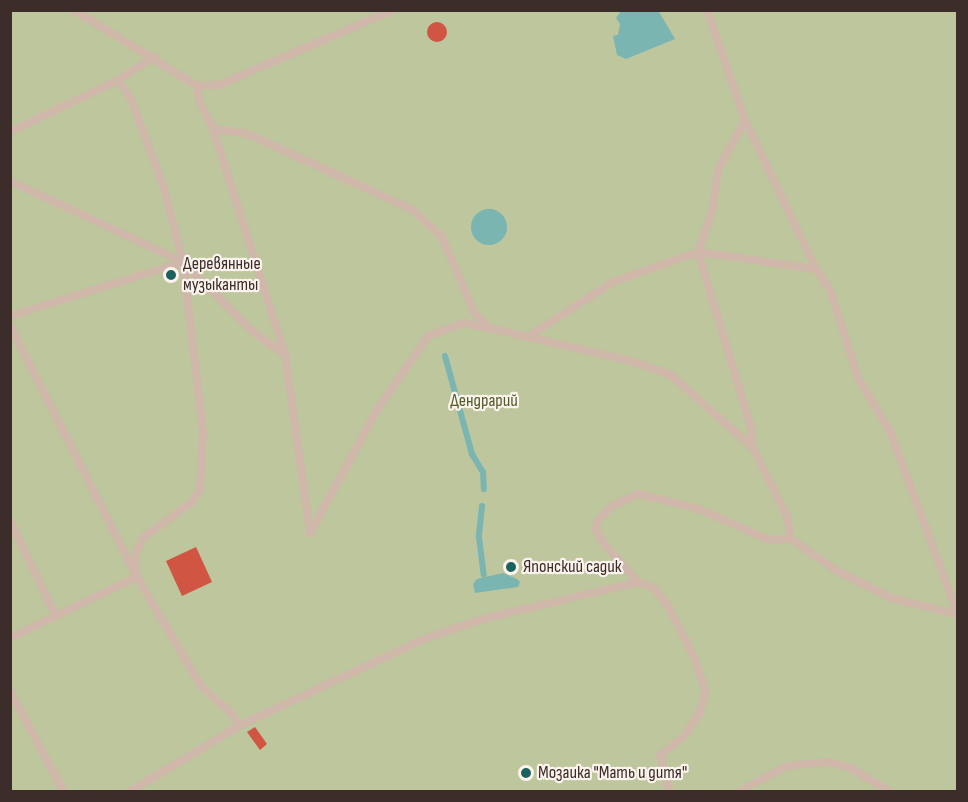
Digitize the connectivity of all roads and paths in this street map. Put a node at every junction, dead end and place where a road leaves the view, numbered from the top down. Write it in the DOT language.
graph roads {
  1 [pos="74,10"];
  2 [pos="393,10"];
  3 [pos="707,10"];
  4 [pos="154,57"];
  5 [pos="118,80"];
  6 [pos="197,86"];
  7 [pos="745,120"];
  8 [pos="213,129"];
  9 [pos="10,132"];
  10 [pos="10,181"];
  11 [pos="698,252"];
  12 [pos="183,262"];
  13 [pos="816,269"];
  14 [pos="10,316"];
  15 [pos="10,325"];
  16 [pos="489,328"];
  17 [pos="530,336"];
  18 [pos="285,354"];
  19 [pos="753,448"];
  20 [pos="10,521"];
  21 [pos="791,539"];
  22 [pos="137,577"];
  23 [pos="638,582"];
  24 [pos="956,615"];
  25 [pos="56,616"];
  26 [pos="10,638"];
  27 [pos="10,691"];
  28 [pos="239,726"];
  29 [pos="64,792"];
  30 [pos="129,792"];
  31 [pos="670,792"];
  32 [pos="738,792"];
  33 [pos="890,792"];
  1 -- 4 [label="lane"];
  2 -- 6 [label="lane"];
  3 -- 7 [label="lane"];
  4 -- 5 [label="lane"];
  4 -- 6 [label="lane"];
  5 -- 9 [label="lane"];
  5 -- 12 [label="lane"];
  6 -- 8 [label="lane"];
  7 -- 11 [label="lane"];
  7 -- 13 [label="lane"];
  8 -- 16 [label="lane"];
  8 -- 18 [label="lane"];
  10 -- 12 [label="lane"];
  11 -- 13 [label="lane"];
  11 -- 17 [label="lane"];
  11 -- 19 [label="lane"];
  12 -- 14 [label="lane"];
  12 -- 18 [label="lane"];
  12 -- 22 [label="lane"];
  13 -- 24 [label="lane"];
  15 -- 22 [label="lane"];
  16 -- 17 [label="lane"];
  16 -- 18 [label="lane"];
  17 -- 19 [label="lane"];
  19 -- 21 [label="lane"];
  20 -- 25 [label="lane"];
  21 -- 23 [label="lane"];
  21 -- 24 [label="lane"];
  22 -- 25 [label="lane"];
  22 -- 28 [label="lane"];
  23 -- 28 [label="lane"];
  23 -- 31 [label="lane"];
  25 -- 26 [label="lane"];
  27 -- 29 [label="lane"];
  28 -- 30 [label="lane"];
  32 -- 33 [label="lane"];
}
